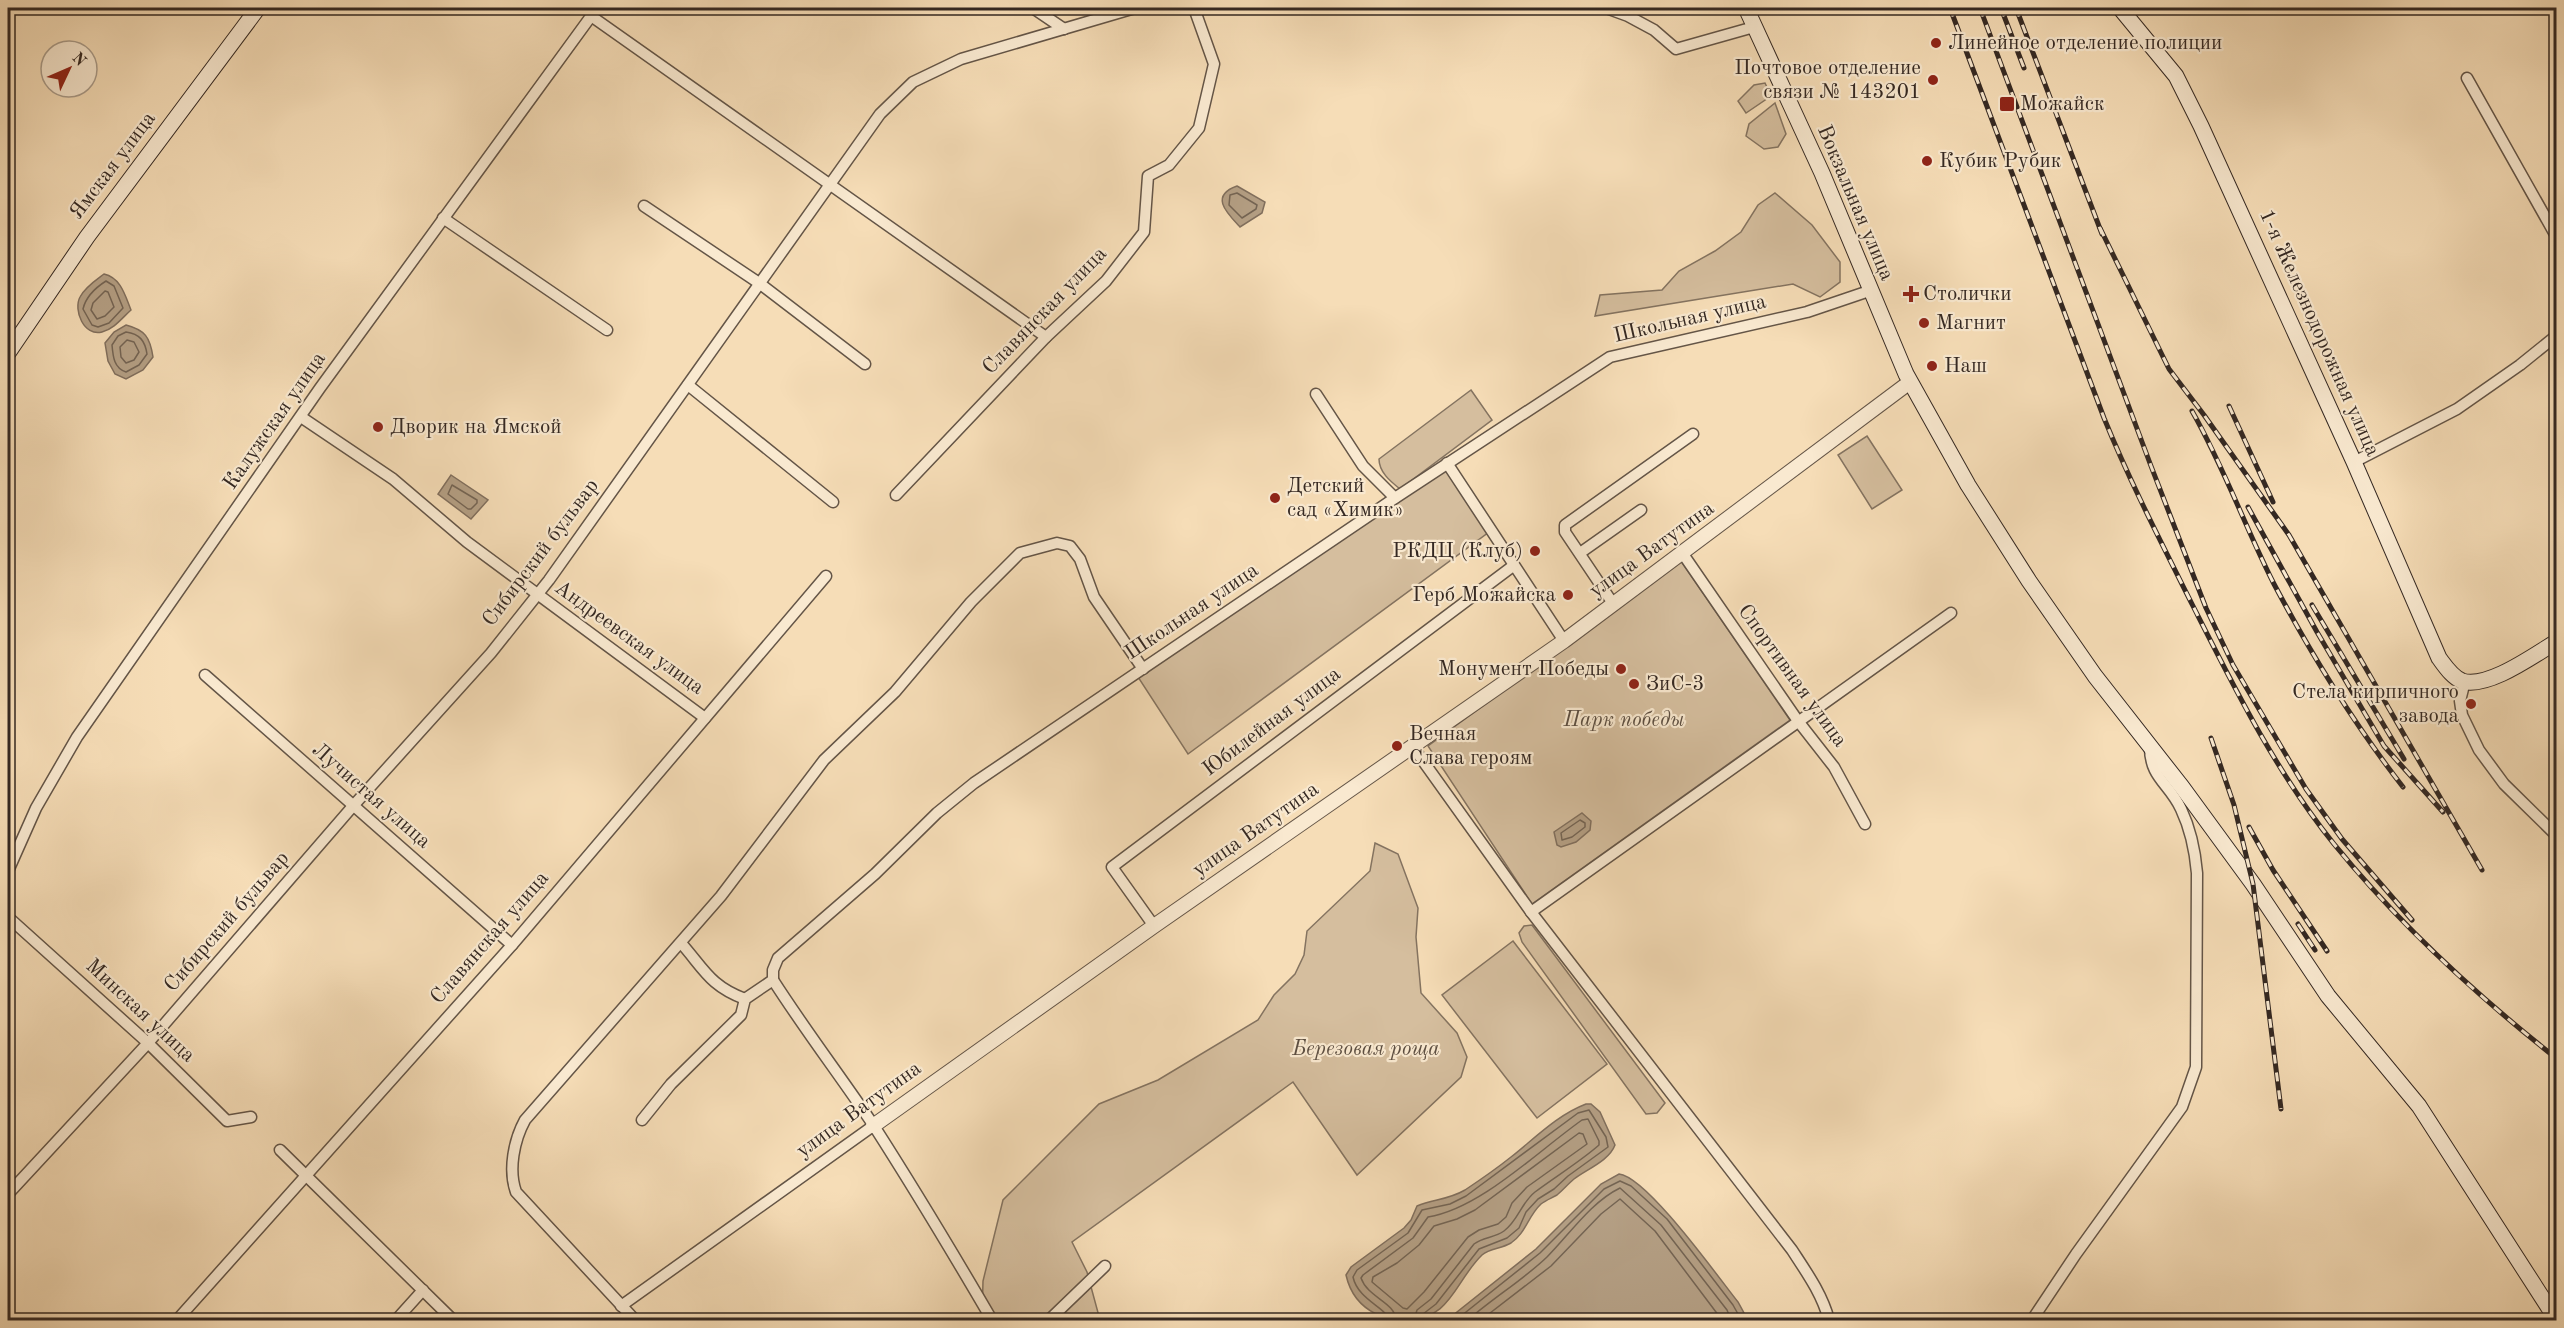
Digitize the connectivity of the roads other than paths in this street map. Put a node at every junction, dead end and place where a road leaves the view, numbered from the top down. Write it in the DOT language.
graph roads {
  1 [pos="258,8"];
  2 [pos="1033,8"];
  3 [pos="1135,8"];
  4 [pos="1194,8"];
  5 [pos="1606,8"];
  6 [pos="1746,8"];
  7 [pos="2120,8"];
  8 [pos="594,12"];
  9 [pos="1754,27"];
  10 [pos="1064,28"];
  11 [pos="2467,78"];
  12 [pos="829,186"];
  13 [pos="644,206"];
  14 [pos="443,218"];
  15 [pos="2556,236"];
  16 [pos="759,283"];
  17 [pos="1869,291"];
  18 [pos="607,330"];
  19 [pos="2556,336"];
  20 [pos="1046,337"];
  21 [pos="8,353"];
  22 [pos="865,364"];
  23 [pos="1910,382"];
  24 [pos="688,385"];
  25 [pos="1316,394"];
  26 [pos="301,417"];
  27 [pos="1693,434"];
  28 [pos="2354,462"];
  29 [pos="1447,463"];
  30 [pos="896,495"];
  31 [pos="1395,498"];
  32 [pos="832,502"];
  33 [pos="1641,510"];
  34 [pos="1580,553"];
  35 [pos="1683,554"];
  36 [pos="1513,566"];
  37 [pos="826,576"];
  38 [pos="537,594"];
  39 [pos="1614,605"];
  40 [pos="1950,613"];
  41 [pos="1564,641"];
  42 [pos="2556,642"];
  43 [pos="1143,669"];
  44 [pos="206,675"];
  45 [pos="2465,681"];
  46 [pos="705,718"];
  47 [pos="1798,722"];
  48 [pos="1413,747"];
  49 [pos="2150,747"];
  50 [pos="353,806"];
  51 [pos="1865,824"];
  52 [pos="2556,835"];
  53 [pos="8,871"];
  54 [pos="1531,912"];
  55 [pos="8,916"];
  56 [pos="1154,926"];
  57 [pos="681,943"];
  58 [pos="512,945"];
  59 [pos="773,980"];
  60 [pos="745,999"];
  61 [pos="148,1043"];
  62 [pos="251,1117"];
  63 [pos="642,1120"];
  64 [pos="873,1126"];
  65 [pos="280,1150"];
  66 [pos="306,1174"];
  67 [pos="8,1194"];
  68 [pos="1106,1266"];
  69 [pos="423,1290"];
  70 [pos="621,1306"];
  71 [pos="2556,1319"];
  72 [pos="177,1320"];
  73 [pos="396,1320"];
  74 [pos="453,1320"];
  75 [pos="635,1320"];
  76 [pos="992,1320"];
  77 [pos="1050,1320"];
  78 [pos="1829,1320"];
  79 [pos="2032,1320"];
  1 -- 21 [label="main road, Ямская улица"];
  2 -- 10 [label="street"];
  3 -- 10 [label="street, Сибирский бульвар"];
  4 -- 20 [label="street, Славянская улица"];
  5 -- 9 [label="street"];
  6 -- 9 [label="main road, Вокзальная улица"];
  7 -- 28 [label="main road, 1-я Железнодорожная улица"];
  8 -- 12 [label="street"];
  8 -- 14 [label="street, Калужская улица"];
  9 -- 17 [label="main road, Вокзальная улица"];
  10 -- 12 [label="street, Сибирский бульвар"];
  11 -- 15 [label="street"];
  12 -- 16 [label="street, Сибирский бульвар"];
  12 -- 20 [label="street"];
  13 -- 16 [label="street"];
  14 -- 18 [label="street"];
  14 -- 26 [label="street, Калужская улица"];
  16 -- 22 [label="street"];
  16 -- 24 [label="street, Сибирский бульвар"];
  17 -- 23 [label="main road, Вокзальная улица"];
  17 -- 29 [label="street, Школьная улица"];
  19 -- 28 [label="street"];
  20 -- 30 [label="street, Славянская улица"];
  23 -- 35 [label="street, улица Ватутина"];
  23 -- 49 [label="main road, Вокзальная улица"];
  24 -- 32 [label="street"];
  24 -- 38 [label="street, Сибирский бульвар"];
  25 -- 31 [label="street"];
  26 -- 38 [label="street, Андреевская улица"];
  26 -- 53 [label="street, Калужская улица"];
  27 -- 34 [label="street"];
  28 -- 45 [label="main road, 1-я Железнодорожная улица"];
  29 -- 31 [label="street, Школьная улица"];
  29 -- 36 [label="street"];
  31 -- 43 [label="street, Школьная улица"];
  33 -- 34 [label="street"];
  34 -- 39 [label="street"];
  35 -- 39 [label="street, улица Ватутина"];
  35 -- 47 [label="street, Спортивная улица"];
  36 -- 41 [label="street"];
  36 -- 56 [label="street, Юбилейная улица"];
  37 -- 46 [label="street, Славянская улица"];
  38 -- 46 [label="street, Андреевская улица"];
  38 -- 50 [label="street, Сибирский бульвар"];
  39 -- 41 [label="street, улица Ватутина"];
  40 -- 47 [label="street"];
  41 -- 48 [label="street, улица Ватутина"];
  42 -- 45 [label="main road"];
  43 -- 57 [label="street"];
  43 -- 59 [label="street, Школьная улица"];
  44 -- 50 [label="street, Лучистая улица"];
  45 -- 52 [label="street"];
  46 -- 58 [label="street, Славянская улица"];
  47 -- 51 [label="street, Спортивная улица"];
  47 -- 54 [label="street"];
  48 -- 54 [label="street"];
  48 -- 56 [label="street, улица Ватутина"];
  49 -- 71 [label="main road, Вокзальная улица"];
  49 -- 79 [label="street"];
  50 -- 58 [label="street, Лучистая улица"];
  50 -- 61 [label="street, Сибирский бульвар"];
  54 -- 78 [label="street"];
  55 -- 61 [label="street, Минская улица"];
  56 -- 64 [label="street, улица Ватутина"];
  57 -- 60 [label="street"];
  57 -- 70 [label="street"];
  58 -- 66 [label="street, Славянская улица"];
  59 -- 60 [label="street"];
  59 -- 64 [label="street"];
  60 -- 63 [label="street"];
  61 -- 62 [label="street, Минская улица"];
  61 -- 67 [label="street, Сибирский бульвар"];
  64 -- 70 [label="street, улица Ватутина"];
  64 -- 76 [label="street"];
  65 -- 66 [label="street"];
  66 -- 69 [label="street"];
  66 -- 72 [label="street, Славянская улица"];
  68 -- 77 [label="street"];
  69 -- 73 [label="street"];
  69 -- 74 [label="street"];
  70 -- 75 [label="street"];
}
